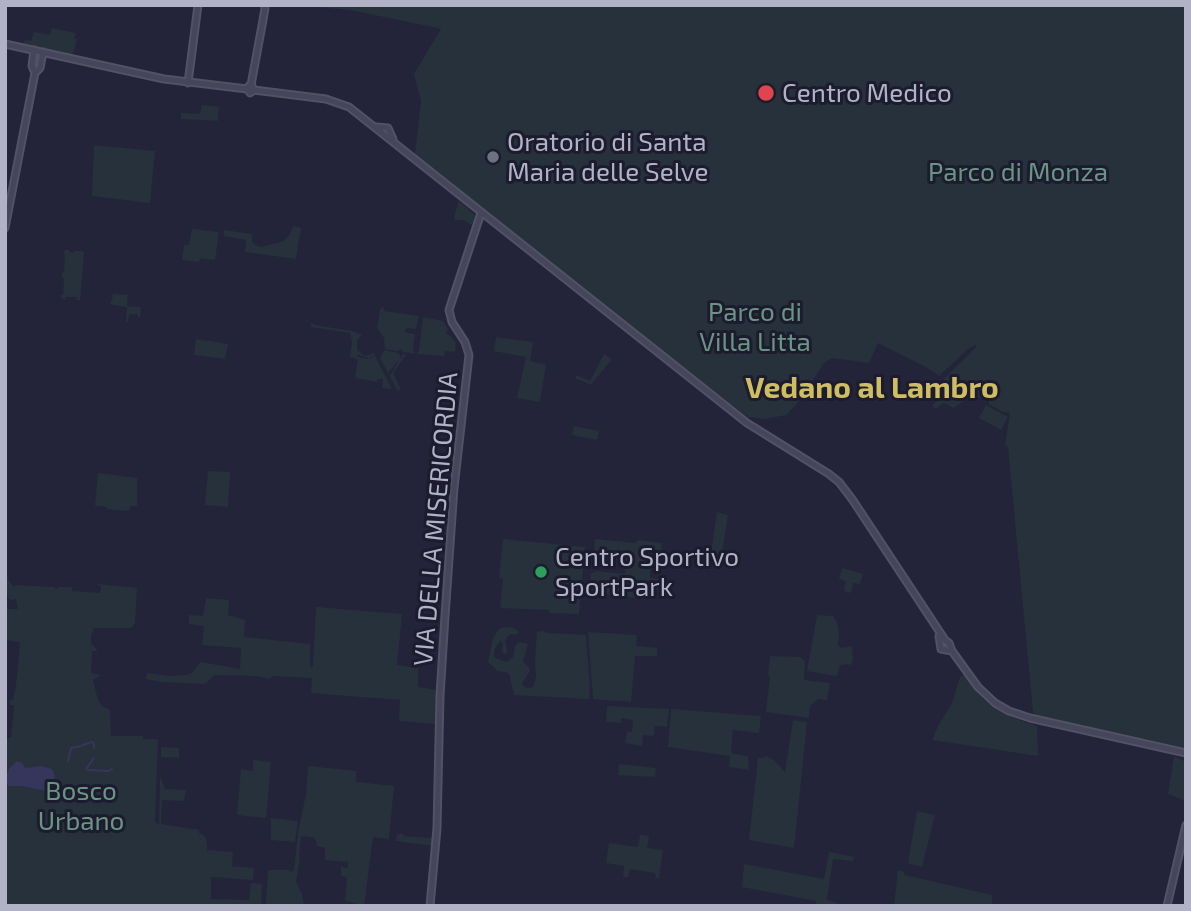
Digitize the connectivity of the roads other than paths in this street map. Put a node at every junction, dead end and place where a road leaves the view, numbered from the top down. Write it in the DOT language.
graph roads {
  1 [pos="198,5"];
  2 [pos="264,5"];
  3 [pos="5,44"];
  4 [pos="34,50"];
  5 [pos="43,52"];
  6 [pos="35,73"];
  7 [pos="188,83"];
  8 [pos="251,88"];
  9 [pos="483,215"];
  10 [pos="491,222"];
  11 [pos="478,226"];
  12 [pos="5,228"];
  13 [pos="1186,755"];
  14 [pos="1186,825"];
  15 [pos="1186,841"];
  16 [pos="430,906"];
  17 [pos="1169,906"];
  1 -- 7 [label="main road"];
  2 -- 8 [label="main road"];
  3 -- 4 [label="main road"];
  4 -- 5 [label="main road"];
  4 -- 6 [label="main road"];
  5 -- 6 [label="main road"];
  5 -- 7 [label="main road"];
  6 -- 12 [label="main road"];
  7 -- 8 [label="main road"];
  8 -- 9 [label="main road"];
  9 -- 10 [label="main road"];
  9 -- 11 [label="main road, VIA DELLA MISERICORDIA"];
  10 -- 11 [label="main road"];
  10 -- 13 [label="main road"];
  11 -- 16 [label="main road, VIA DELLA MISERICORDIA"];
  14 -- 17 [label="main road"];
  15 -- 17 [label="main road"];
}
